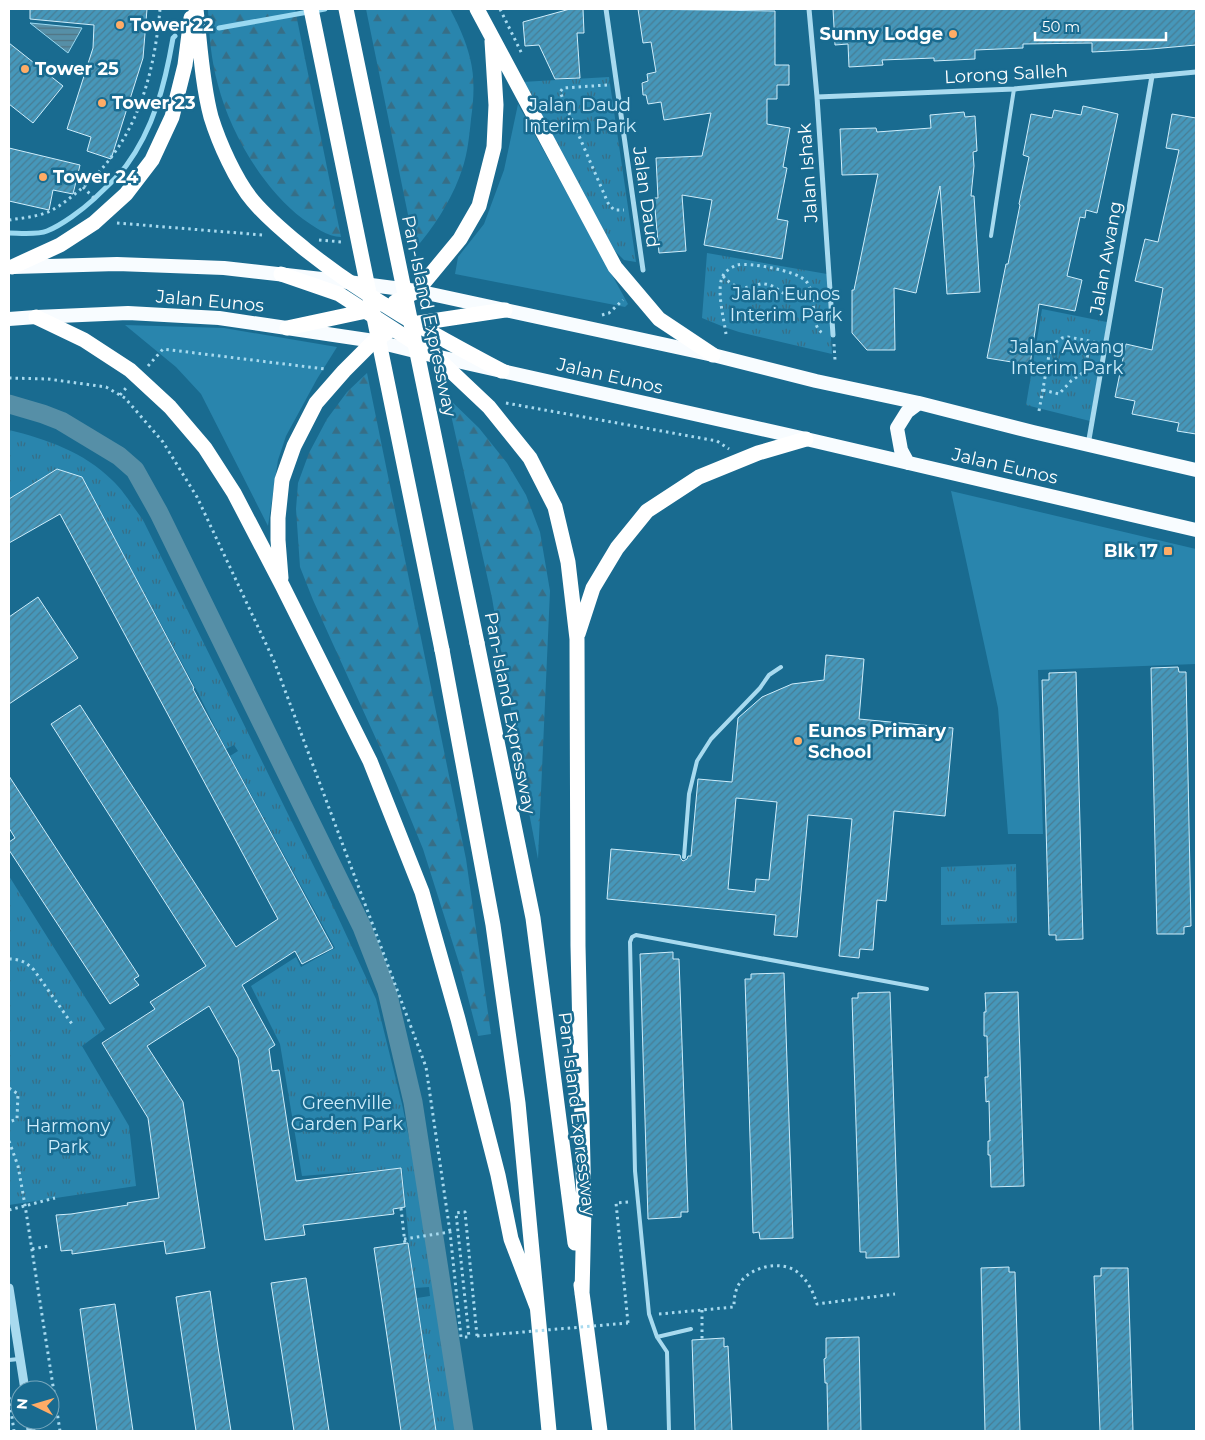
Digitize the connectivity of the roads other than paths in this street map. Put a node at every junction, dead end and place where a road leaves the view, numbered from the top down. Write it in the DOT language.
graph roads {
  1 [pos="192,9"];
  2 [pos="196,9"];
  3 [pos="311,9"];
  4 [pos="346,9"];
  5 [pos="477,9"];
  6 [pos="606,9"];
  7 [pos="809,9"];
  8 [pos="491,35"];
  9 [pos="1196,72"];
  10 [pos="1152,76"];
  11 [pos="1014,89"];
  12 [pos="816,97"];
  13 [pos="991,236"];
  14 [pos="10,267"];
  15 [pos="643,270"];
  16 [pos="281,274"];
  17 [pos="348,282"];
  18 [pos="417,292"];
  19 [pos="387,305"];
  20 [pos="505,310"];
  21 [pos="366,311"];
  22 [pos="36,317"];
  23 [pos="9,320"];
  24 [pos="416,323"];
  25 [pos="287,328"];
  26 [pos="393,329"];
  27 [pos="833,335"];
  28 [pos="374,341"];
  29 [pos="713,355"];
  30 [pos="435,356"];
  31 [pos="502,371"];
  32 [pos="919,404"];
  33 [pos="806,439"];
  34 [pos="1088,445"];
  35 [pos="908,463"];
  36 [pos="1196,470"];
  37 [pos="1196,530"];
  38 [pos="282,585"];
  39 [pos="577,639"];
  40 [pos="781,666"];
  41 [pos="684,857"];
  42 [pos="927,988"];
  43 [pos="9,1288"];
  44 [pos="582,1294"];
  45 [pos="537,1307"];
  46 [pos="691,1329"];
  47 [pos="657,1338"];
  48 [pos="20,1359"];
  49 [pos="9,1360"];
  50 [pos="23,1380"];
  51 [pos="549,1431"];
  52 [pos="600,1431"];
  53 [pos="669,1431"];
  1 -- 14 [label="highway"];
  2 -- 17 [label="highway"];
  3 -- 45 [label="highway, bridge"];
  4 -- 44 [label="highway, Pan-Island Expressway, bridge"];
  5 -- 8 [label="highway"];
  6 -- 15 [label="street, Jalan Daud"];
  7 -- 12 [label="street, Jalan Ishak"];
  8 -- 18 [label="highway"];
  8 -- 29 [label="highway"];
  9 -- 10 [label="street, Lorong Salleh"];
  10 -- 11 [label="street, Lorong Salleh"];
  10 -- 34 [label="street, Jalan Awang"];
  11 -- 12 [label="street, Lorong Salleh"];
  11 -- 13 [label="lane"];
  12 -- 27 [label="street, Jalan Ishak"];
  14 -- 16 [label="highway, Jalan Eunos"];
  16 -- 17 [label="highway, Jalan Eunos"];
  16 -- 21 [label="highway"];
  17 -- 18 [label="highway, Jalan Eunos"];
  17 -- 19 [label="highway"];
  18 -- 19 [label="highway"];
  18 -- 20 [label="highway, Jalan Eunos"];
  19 -- 21 [label="highway"];
  19 -- 24 [label="highway"];
  20 -- 24 [label="highway"];
  20 -- 29 [label="highway, Jalan Eunos"];
  21 -- 25 [label="highway"];
  21 -- 26 [label="highway"];
  22 -- 23 [label="highway, Jalan Eunos"];
  22 -- 25 [label="highway, Jalan Eunos"];
  22 -- 38 [label="highway"];
  24 -- 26 [label="highway"];
  24 -- 31 [label="highway"];
  25 -- 28 [label="highway, Jalan Eunos"];
  26 -- 28 [label="highway"];
  26 -- 30 [label="highway"];
  28 -- 30 [label="highway, Jalan Eunos"];
  28 -- 38 [label="highway"];
  29 -- 32 [label="highway, Jalan Eunos"];
  30 -- 31 [label="highway, Jalan Eunos"];
  30 -- 39 [label="highway"];
  31 -- 33 [label="highway, Jalan Eunos"];
  32 -- 34 [label="highway, Jalan Eunos"];
  32 -- 35 [label="highway"];
  33 -- 35 [label="highway, Jalan Eunos"];
  33 -- 39 [label="highway"];
  34 -- 36 [label="highway, Jalan Eunos"];
  35 -- 37 [label="highway, Jalan Eunos"];
  38 -- 45 [label="highway"];
  39 -- 44 [label="highway"];
  40 -- 41 [label="lane"];
  42 -- 47 [label="lane"];
  43 -- 48 [label="street"];
  44 -- 52 [label="highway, Pan-Island Expressway"];
  45 -- 51 [label="highway"];
  46 -- 47 [label="lane"];
  47 -- 53 [label="lane"];
  48 -- 49 [label="lane"];
  48 -- 50 [label="street"];
}
